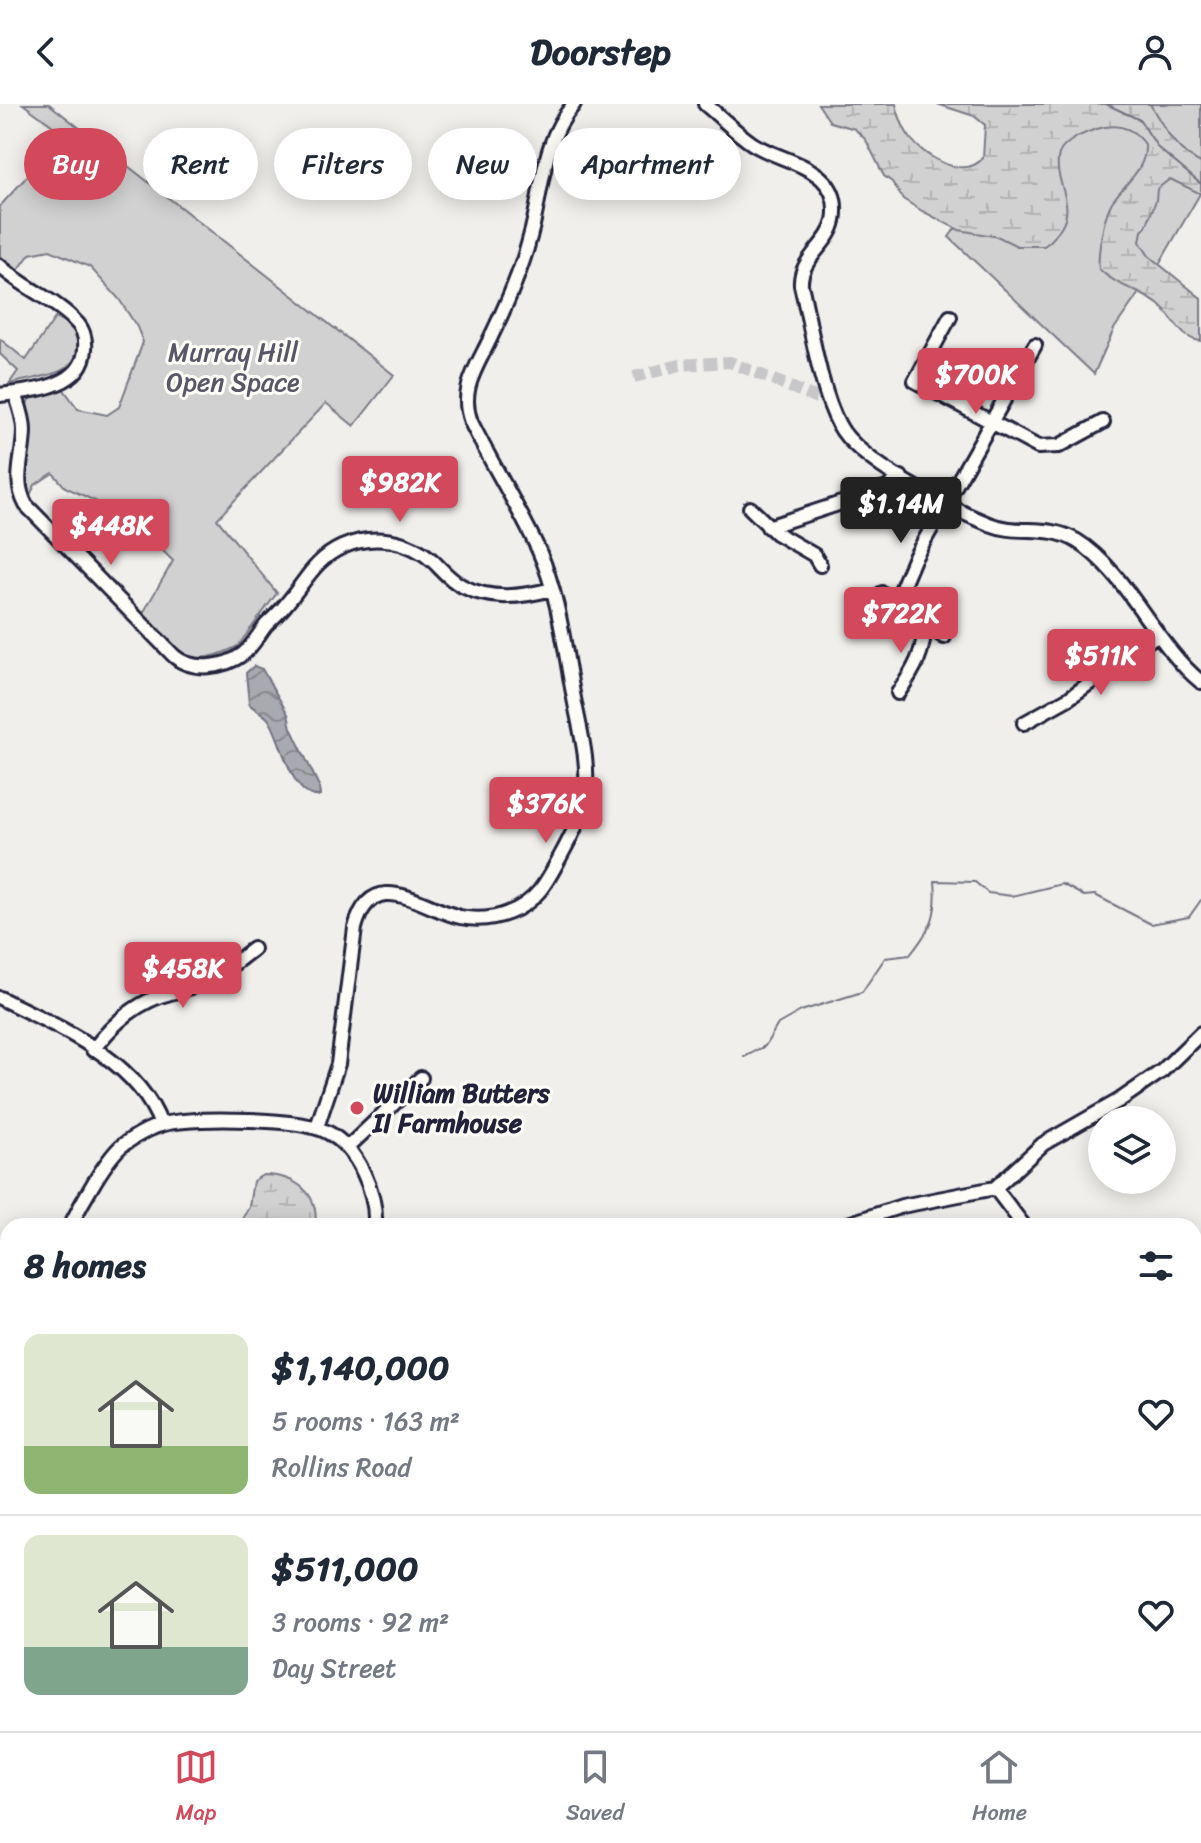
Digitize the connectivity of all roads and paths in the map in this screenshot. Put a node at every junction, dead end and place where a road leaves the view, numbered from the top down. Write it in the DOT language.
graph roads {
  1 [pos="574,104"];
  2 [pos="705,104"];
  3 [pos="0,266"];
  4 [pos="950,317"];
  5 [pos="1035,345"];
  6 [pos="15,393"];
  7 [pos="0,395"];
  8 [pos="1103,422"];
  9 [pos="992,424"];
  10 [pos="901,477"];
  11 [pos="947,503"];
  12 [pos="750,508"];
  13 [pos="768,527"];
  14 [pos="820,565"];
  15 [pos="552,589"];
  16 [pos="882,593"];
  17 [pos="896,602"];
  18 [pos="924,621"];
  19 [pos="1158,634"];
  20 [pos="944,637"];
  21 [pos="1201,682"];
  22 [pos="898,693"];
  23 [pos="1024,723"];
  24 [pos="253,949"];
  25 [pos="0,998"];
  26 [pos="1201,1033"];
  27 [pos="93,1050"];
  28 [pos="421,1078"];
  29 [pos="161,1125"];
  30 [pos="317,1127"];
  31 [pos="347,1148"];
  32 [pos="995,1188"];
  33 [pos="75,1218"];
  34 [pos="374,1218"];
  35 [pos="866,1218"];
  36 [pos="1018,1218"];
  1 -- 15 [label="street"];
  2 -- 10 [label="street"];
  3 -- 6 [label="street"];
  4 -- 9 [label="street"];
  5 -- 9 [label="street"];
  6 -- 7 [label="street"];
  6 -- 15 [label="street"];
  8 -- 9 [label="street"];
  9 -- 11 [label="street"];
  10 -- 11 [label="street"];
  10 -- 13 [label="street"];
  11 -- 17 [label="street"];
  11 -- 19 [label="street"];
  12 -- 13 [label="street"];
  13 -- 14 [label="street"];
  15 -- 30 [label="street"];
  16 -- 17 [label="street"];
  17 -- 18 [label="street"];
  18 -- 20 [label="street"];
  18 -- 22 [label="street"];
  19 -- 21 [label="street"];
  19 -- 23 [label="street"];
  24 -- 27 [label="street"];
  25 -- 27 [label="street"];
  26 -- 32 [label="street"];
  27 -- 29 [label="street"];
  28 -- 31 [label="street"];
  29 -- 30 [label="street"];
  29 -- 33 [label="street"];
  30 -- 31 [label="street"];
  31 -- 34 [label="street"];
  32 -- 35 [label="street"];
  32 -- 36 [label="street"];
}
